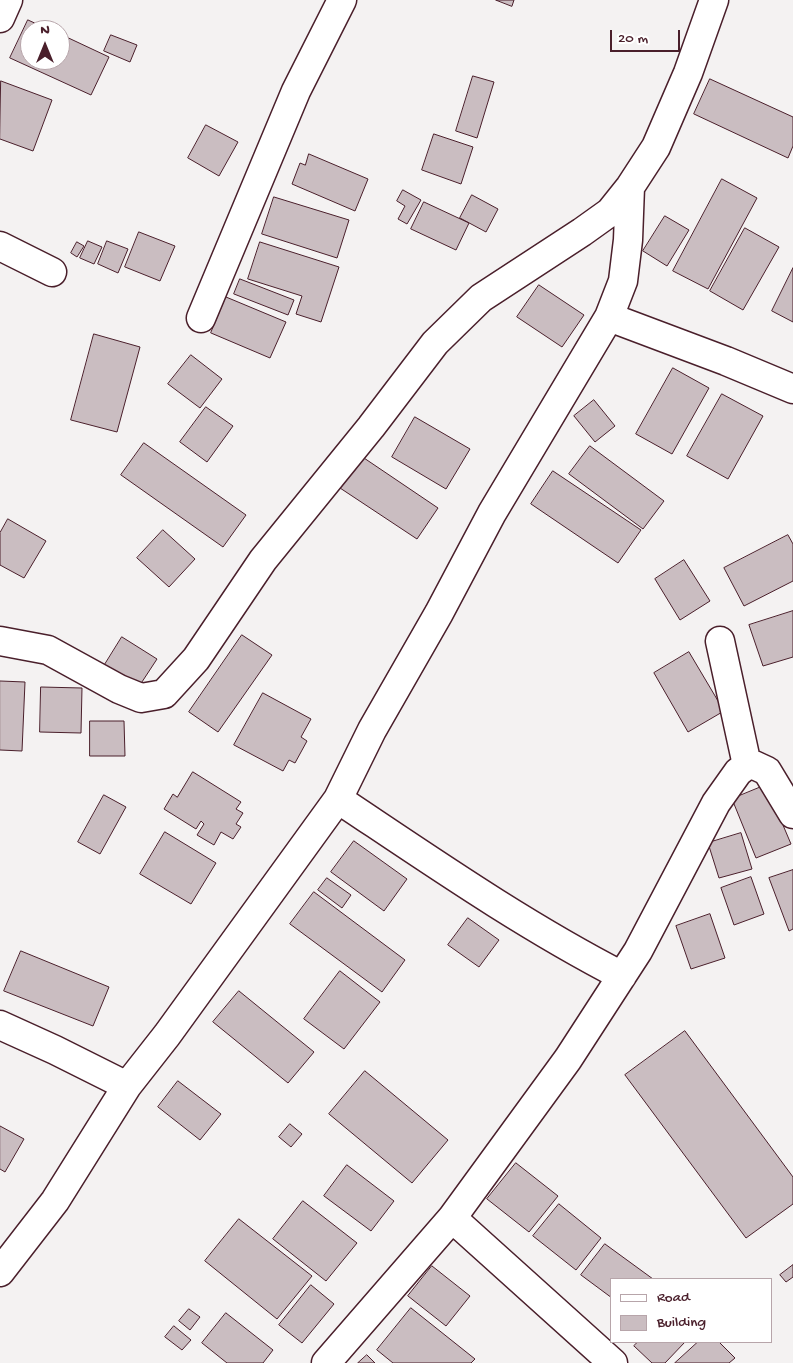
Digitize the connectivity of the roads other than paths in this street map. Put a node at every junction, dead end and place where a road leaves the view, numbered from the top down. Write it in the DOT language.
graph roads {
  1 [pos="8,0"];
  2 [pos="342,0"];
  3 [pos="714,0"];
  4 [pos="0,18"];
  5 [pos="630,187"];
  6 [pos="0,246"];
  7 [pos="52,272"];
  8 [pos="609,317"];
  9 [pos="201,318"];
  10 [pos="793,389"];
  11 [pos="0,641"];
  12 [pos="720,642"];
  13 [pos="747,764"];
  14 [pos="338,799"];
  15 [pos="793,814"];
  16 [pos="622,976"];
  17 [pos="0,1025"];
  18 [pos="127,1086"];
  19 [pos="452,1218"];
  20 [pos="0,1272"];
  21 [pos="326,1363"];
  22 [pos="613,1363"];
  1 -- 4 [label="street"];
  2 -- 9 [label="street"];
  3 -- 5 [label="street"];
  5 -- 8 [label="street"];
  5 -- 11 [label="street"];
  6 -- 7 [label="street"];
  8 -- 10 [label="street"];
  8 -- 14 [label="street"];
  12 -- 13 [label="street"];
  13 -- 15 [label="street"];
  13 -- 16 [label="street"];
  14 -- 16 [label="street"];
  14 -- 18 [label="street"];
  16 -- 19 [label="street"];
  17 -- 18 [label="street"];
  18 -- 20 [label="street"];
  19 -- 21 [label="street"];
  19 -- 22 [label="street"];
}
